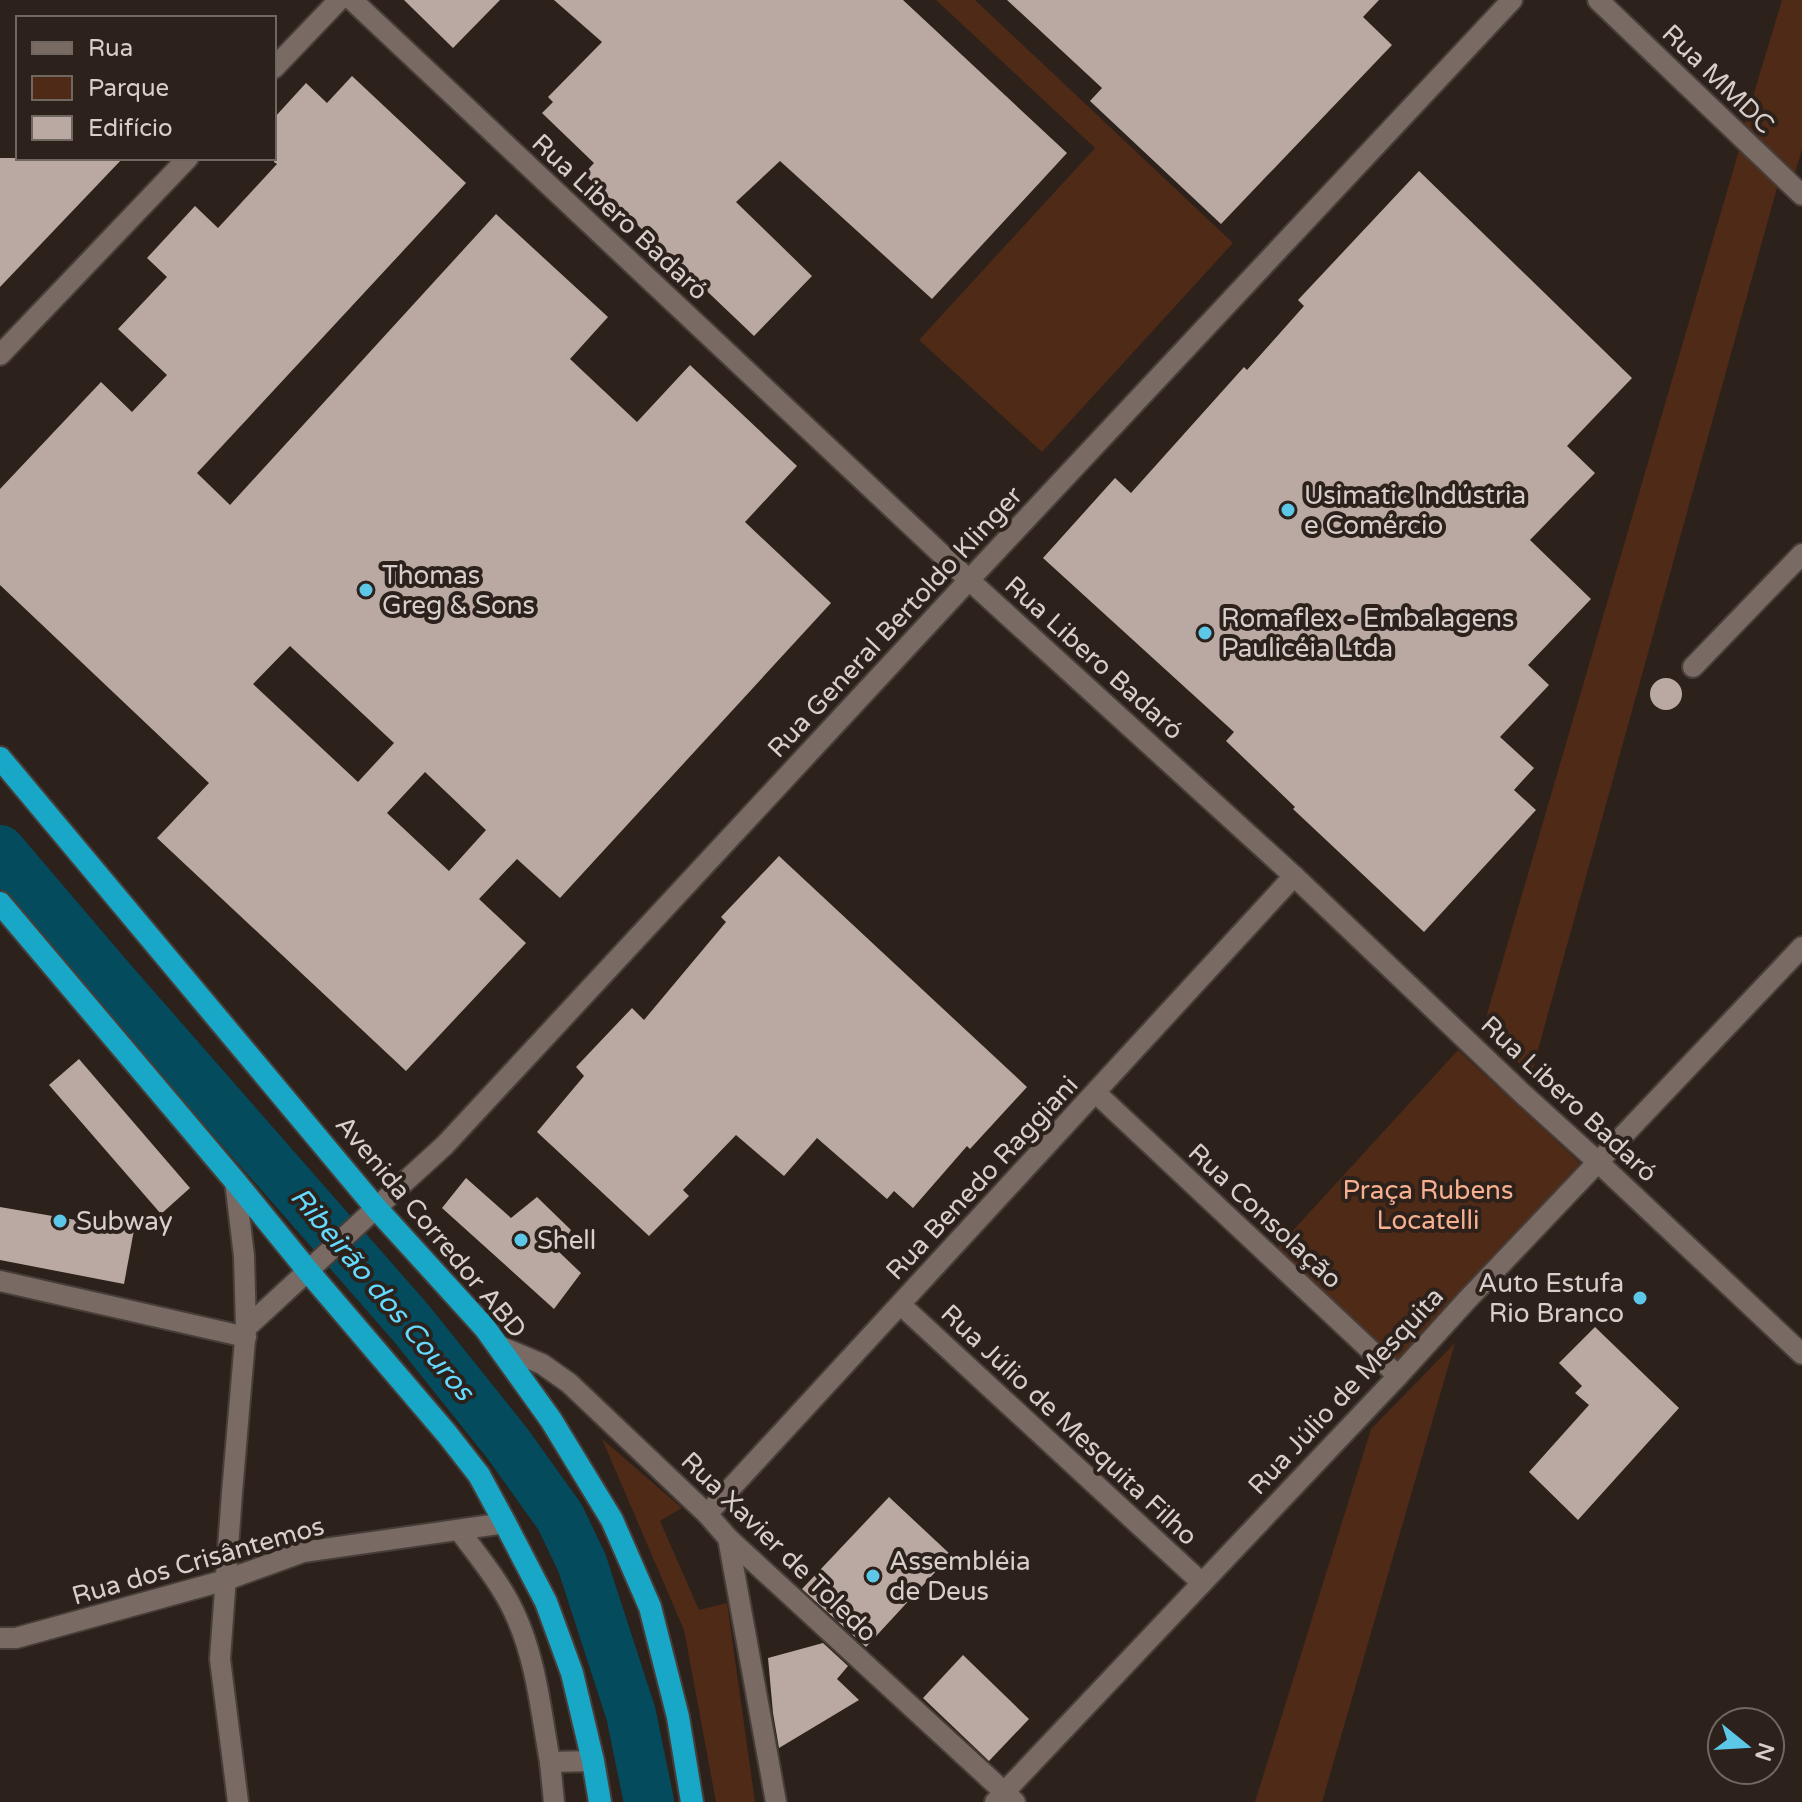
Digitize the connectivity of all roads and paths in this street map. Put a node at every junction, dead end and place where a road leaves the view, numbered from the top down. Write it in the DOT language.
graph roads {
  1 [pos="339,0"];
  2 [pos="352,0"];
  3 [pos="1512,0"];
  4 [pos="1598,0"];
  5 [pos="276,66"];
  6 [pos="186,160"];
  7 [pos="1802,195"];
  8 [pos="0,355"];
  9 [pos="1802,554"];
  10 [pos="969,580"];
  11 [pos="1693,667"];
  12 [pos="0,758"];
  13 [pos="1294,876"];
  14 [pos="0,903"];
  15 [pos="1799,957"];
  16 [pos="1096,1093"];
  17 [pos="1599,1163"];
  18 [pos="235,1181"];
  19 [pos="370,1214"];
  20 [pos="316,1264"];
  21 [pos="0,1281"];
  22 [pos="901,1305"];
  23 [pos="246,1332"];
  24 [pos="497,1345"];
  25 [pos="1802,1354"];
  26 [pos="1398,1376"];
  27 [pos="707,1514"];
  28 [pos="505,1523"];
  29 [pos="459,1530"];
  30 [pos="728,1538"];
  31 [pos="226,1580"];
  32 [pos="1202,1583"];
  33 [pos="0,1638"];
  34 [pos="593,1761"];
  35 [pos="550,1762"];
  36 [pos="1005,1799"];
  37 [pos="238,1802"];
  38 [pos="554,1802"];
  39 [pos="600,1802"];
  40 [pos="692,1802"];
  41 [pos="776,1802"];
  1 -- 5 [label="street"];
  2 -- 10 [label="street, Rua Libero Badaró"];
  3 -- 10 [label="street, Rua General Bertoldo Klinger"];
  4 -- 7 [label="street, Rua MMDC"];
  6 -- 8 [label="street"];
  9 -- 11 [label="street"];
  10 -- 13 [label="street, Rua Libero Badaró"];
  10 -- 19 [label="street, Rua General Bertoldo Klinger"];
  12 -- 19 [label="highway, Avenida Corredor ABD"];
  13 -- 16 [label="street, Rua Benedo Raggiani"];
  13 -- 17 [label="street, Rua Libero Badaró"];
  14 -- 18 [label="highway"];
  15 -- 17 [label="street, Rua Júlio de Mesquita"];
  16 -- 22 [label="street, Rua Benedo Raggiani"];
  16 -- 26 [label="street, Rua Consolação"];
  17 -- 25 [label="street, Rua Libero Badaró"];
  17 -- 26 [label="street, Rua Júlio de Mesquita"];
  18 -- 20 [label="highway"];
  18 -- 23 [label="street"];
  19 -- 20 [label="street, Rua General Bertoldo Klinger"];
  19 -- 24 [label="highway, Avenida Corredor ABD"];
  20 -- 23 [label="street, Rua General Bertoldo Klinger"];
  20 -- 28 [label="highway"];
  21 -- 23 [label="street"];
  22 -- 27 [label="street, Rua Benedo Raggiani"];
  22 -- 32 [label="street, Rua Júlio de Mesquita Filho"];
  23 -- 31 [label="street"];
  24 -- 27 [label="street, Rua Xavier de Toledo"];
  24 -- 40 [label="highway, Avenida Corredor ABD"];
  26 -- 32 [label="street, Rua Júlio de Mesquita"];
  27 -- 30 [label="street, Rua Xavier de Toledo"];
  28 -- 29 [label="street, Rua dos Crisântemos"];
  28 -- 34 [label="highway"];
  29 -- 31 [label="street, Rua dos Crisântemos"];
  29 -- 35 [label="street"];
  30 -- 36 [label="street, Rua Xavier de Toledo"];
  30 -- 41 [label="street"];
  31 -- 33 [label="street, Rua dos Crisântemos"];
  31 -- 37 [label="street"];
  32 -- 36 [label="street, Rua Júlio de Mesquita"];
  34 -- 35 [label="street"];
  34 -- 39 [label="highway"];
  35 -- 38 [label="street"];
}
